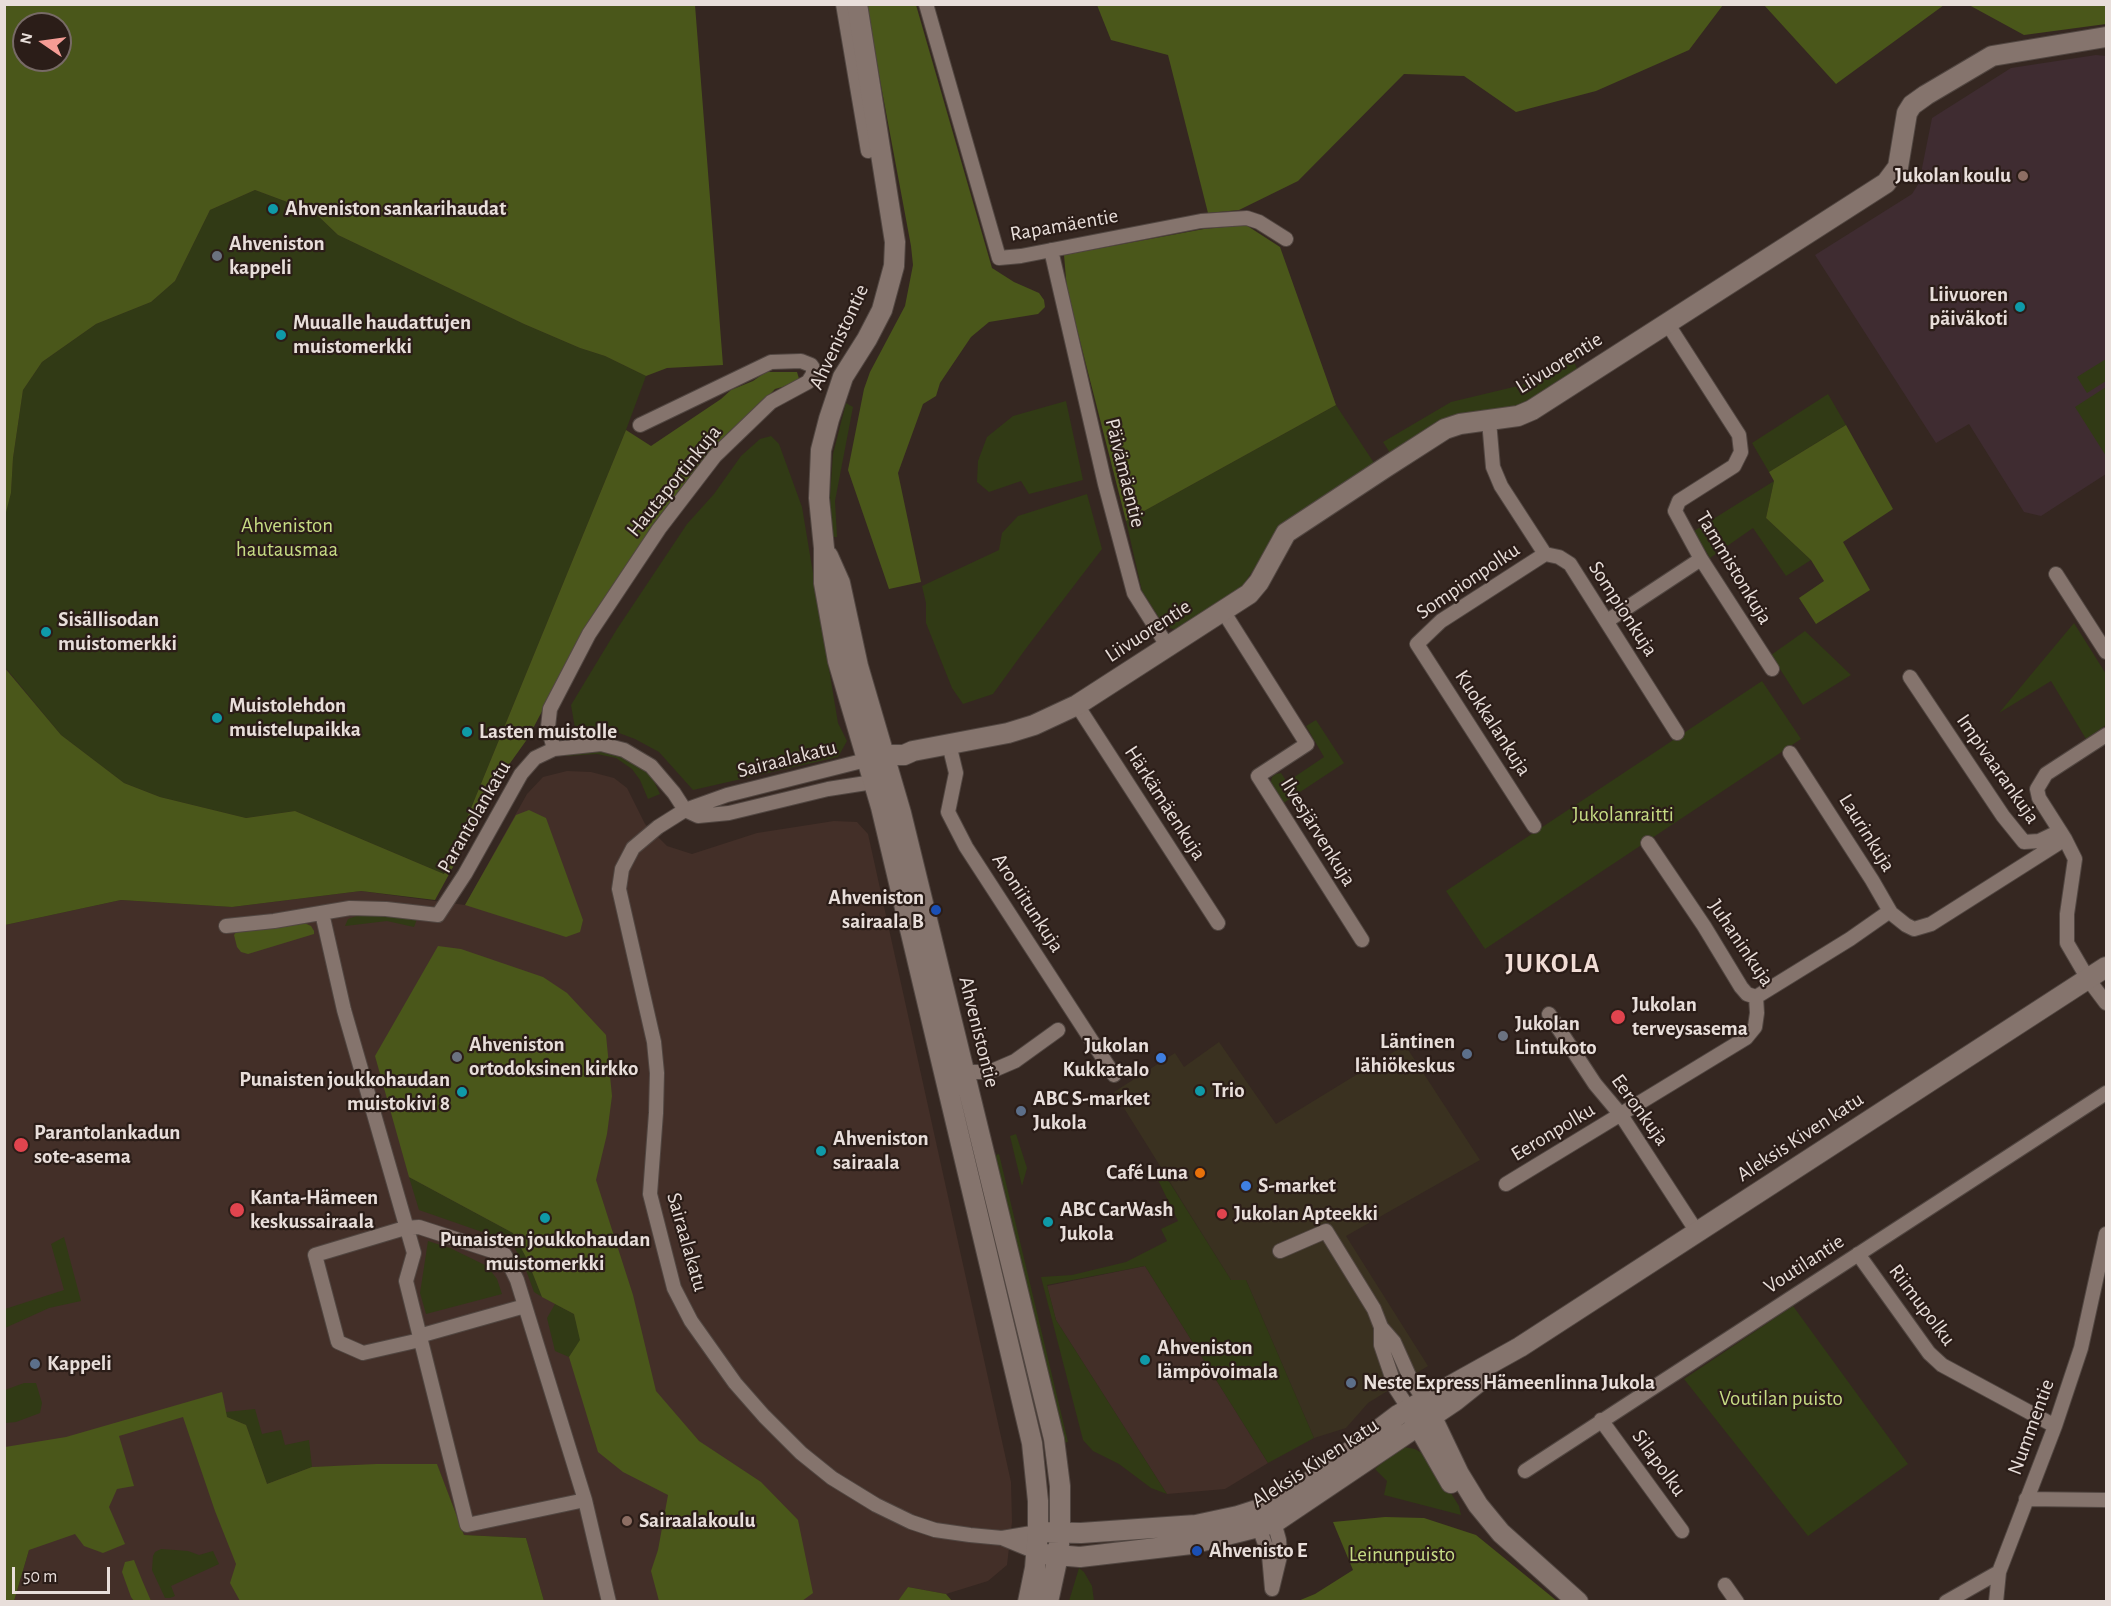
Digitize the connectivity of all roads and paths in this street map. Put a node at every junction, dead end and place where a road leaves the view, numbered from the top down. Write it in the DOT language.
graph roads {
  1 [pos="843,4"];
  2 [pos="857,4"];
  3 [pos="926,4"];
  4 [pos="2106,37"];
  5 [pos="868,151"];
  6 [pos="1286,239"];
  7 [pos="1051,250"];
  8 [pos="1667,323"];
  9 [pos="1489,421"];
  10 [pos="640,425"];
  11 [pos="1545,554"];
  12 [pos="1701,559"];
  13 [pos="2056,574"];
  14 [pos="1223,611"];
  15 [pos="1607,621"];
  16 [pos="1416,644"];
  17 [pos="1168,647"];
  18 [pos="2106,652"];
  19 [pos="1772,669"];
  20 [pos="1910,676"];
  21 [pos="1077,705"];
  22 [pos="1677,733"];
  23 [pos="2106,735"];
  24 [pos="949,744"];
  25 [pos="554,749"];
  26 [pos="1790,753"];
  27 [pos="904,755"];
  28 [pos="875,758"];
  29 [pos="881,779"];
  30 [pos="685,810"];
  31 [pos="1534,826"];
  32 [pos="2062,835"];
  33 [pos="1648,843"];
  34 [pos="1890,911"];
  35 [pos="322,913"];
  36 [pos="1218,923"];
  37 [pos="226,926"];
  38 [pos="1362,940"];
  39 [pos="2106,967"];
  40 [pos="2088,979"];
  41 [pos="1756,997"];
  42 [pos="2106,1003"];
  43 [pos="1549,1014"];
  44 [pos="1058,1030"];
  45 [pos="964,1071"];
  46 [pos="944,1075"];
  47 [pos="1114,1075"];
  48 [pos="2106,1093"];
  49 [pos="1622,1115"];
  50 [pos="1506,1185"];
  51 [pos="405,1228"];
  52 [pos="1697,1232"];
  53 [pos="2106,1234"];
  54 [pos="1280,1251"];
  55 [pos="1858,1254"];
  56 [pos="525,1306"];
  57 [pos="420,1338"];
  58 [pos="1420,1413"];
  59 [pos="1601,1420"];
  60 [pos="2055,1426"];
  61 [pos="1525,1471"];
  62 [pos="2026,1499"];
  63 [pos="585,1500"];
  64 [pos="2106,1500"];
  65 [pos="1264,1517"];
  66 [pos="1682,1531"];
  67 [pos="1038,1532"];
  68 [pos="1060,1533"];
  69 [pos="1002,1538"];
  70 [pos="1036,1552"];
  71 [pos="1058,1556"];
  72 [pos="1999,1572"];
  73 [pos="1725,1585"];
  74 [pos="1271,1595"];
  75 [pos="609,1602"];
  76 [pos="1028,1602"];
  77 [pos="1048,1602"];
  78 [pos="1578,1602"];
  79 [pos="1737,1602"];
  80 [pos="1946,1602"];
  81 [pos="1996,1602"];
  1 -- 5 [label="street"];
  2 -- 28 [label="main road, Ahvenistontie"];
  3 -- 7 [label="street, Rapamäentie"];
  4 -- 8 [label="main road, Liivuorentie"];
  6 -- 7 [label="street, Rapamäentie"];
  7 -- 17 [label="street, Päivämäentie"];
  8 -- 9 [label="main road, Liivuorentie"];
  8 -- 12 [label="street, Tammistonkuja"];
  9 -- 11 [label="street"];
  9 -- 14 [label="main road, Liivuorentie"];
  10 -- 25 [label="street, Hautaportinkuja"];
  11 -- 15 [label="street, Sompionkuja"];
  11 -- 16 [label="street, Sompionpolku"];
  12 -- 15 [label="street"];
  12 -- 19 [label="street, Tammistonkuja"];
  13 -- 18 [label="street"];
  14 -- 17 [label="main road, Liivuorentie"];
  14 -- 38 [label="street, Ilvesjärvenkuja"];
  15 -- 22 [label="street, Sompionkuja"];
  16 -- 31 [label="street, Kuokkalankuja"];
  17 -- 21 [label="main road, Liivuorentie"];
  20 -- 32 [label="street, Impivaarankuja"];
  21 -- 24 [label="main road, Liivuorentie"];
  21 -- 36 [label="street, Härkämäenkuja"];
  23 -- 32 [label="street"];
  24 -- 27 [label="main road, Liivuorentie"];
  24 -- 47 [label="street, Aroniitunkuja"];
  25 -- 30 [label="street"];
  25 -- 35 [label="street, Parantolankatu"];
  26 -- 34 [label="street, Laurinkuja"];
  27 -- 28 [label="main road, Liivuorentie"];
  27 -- 29 [label="main road"];
  28 -- 29 [label="main road, Ahvenistontie"];
  28 -- 30 [label="street, Sairaalakatu"];
  29 -- 30 [label="street, Sairaalakatu"];
  29 -- 45 [label="main road, Ahvenistontie"];
  29 -- 46 [label="main road, Ahvenistontie"];
  30 -- 69 [label="street, Sairaalakatu"];
  32 -- 34 [label="street, Laurinkuja"];
  32 -- 40 [label="street"];
  33 -- 41 [label="street, Juhaninkuja"];
  34 -- 41 [label="street"];
  35 -- 37 [label="street"];
  35 -- 51 [label="street"];
  39 -- 40 [label="main road, Aleksis Kiven katu"];
  40 -- 42 [label="street"];
  40 -- 52 [label="main road, Aleksis Kiven katu"];
  41 -- 49 [label="street, Juhaninkuja"];
  43 -- 49 [label="street, Eeronkuja"];
  44 -- 45 [label="street"];
  45 -- 46 [label="street"];
  45 -- 68 [label="main road, Ahvenistontie"];
  46 -- 67 [label="main road, Ahvenistontie"];
  48 -- 55 [label="street, Voutilantie"];
  49 -- 50 [label="street, Eeronpolku"];
  49 -- 52 [label="street, Eeronkuja"];
  51 -- 56 [label="street"];
  51 -- 57 [label="street"];
  51 -- 57 [label="street"];
  52 -- 58 [label="main road, Aleksis Kiven katu"];
  53 -- 60 [label="street, Nummentie"];
  54 -- 58 [label="street"];
  55 -- 59 [label="street, Voutilantie"];
  55 -- 60 [label="street, Riimupolku"];
  56 -- 57 [label="street"];
  56 -- 63 [label="street"];
  57 -- 63 [label="street"];
  58 -- 65 [label="main road, Aleksis Kiven katu"];
  58 -- 78 [label="main road"];
  59 -- 61 [label="street, Voutilantie"];
  59 -- 66 [label="street, Silapolku"];
  60 -- 62 [label="street, Nummentie"];
  62 -- 64 [label="street"];
  62 -- 72 [label="street, Nummentie"];
  63 -- 75 [label="street"];
  65 -- 68 [label="main road, Aleksis Kiven katu"];
  65 -- 71 [label="main road, Aleksis Kiven katu"];
  65 -- 74 [label="street"];
  67 -- 68 [label="main road, Aleksis Kiven katu"];
  67 -- 69 [label="street"];
  67 -- 70 [label="main road, Ahvenistontie"];
  68 -- 71 [label="main road, Ahvenistontie"];
  69 -- 70 [label="street"];
  70 -- 71 [label="main road, Aleksis Kiven katu"];
  70 -- 76 [label="main road, Ahvenistontie"];
  71 -- 77 [label="main road, Ahvenistontie"];
  72 -- 80 [label="street"];
  72 -- 81 [label="street, Nummentie"];
  73 -- 79 [label="street"];
}
